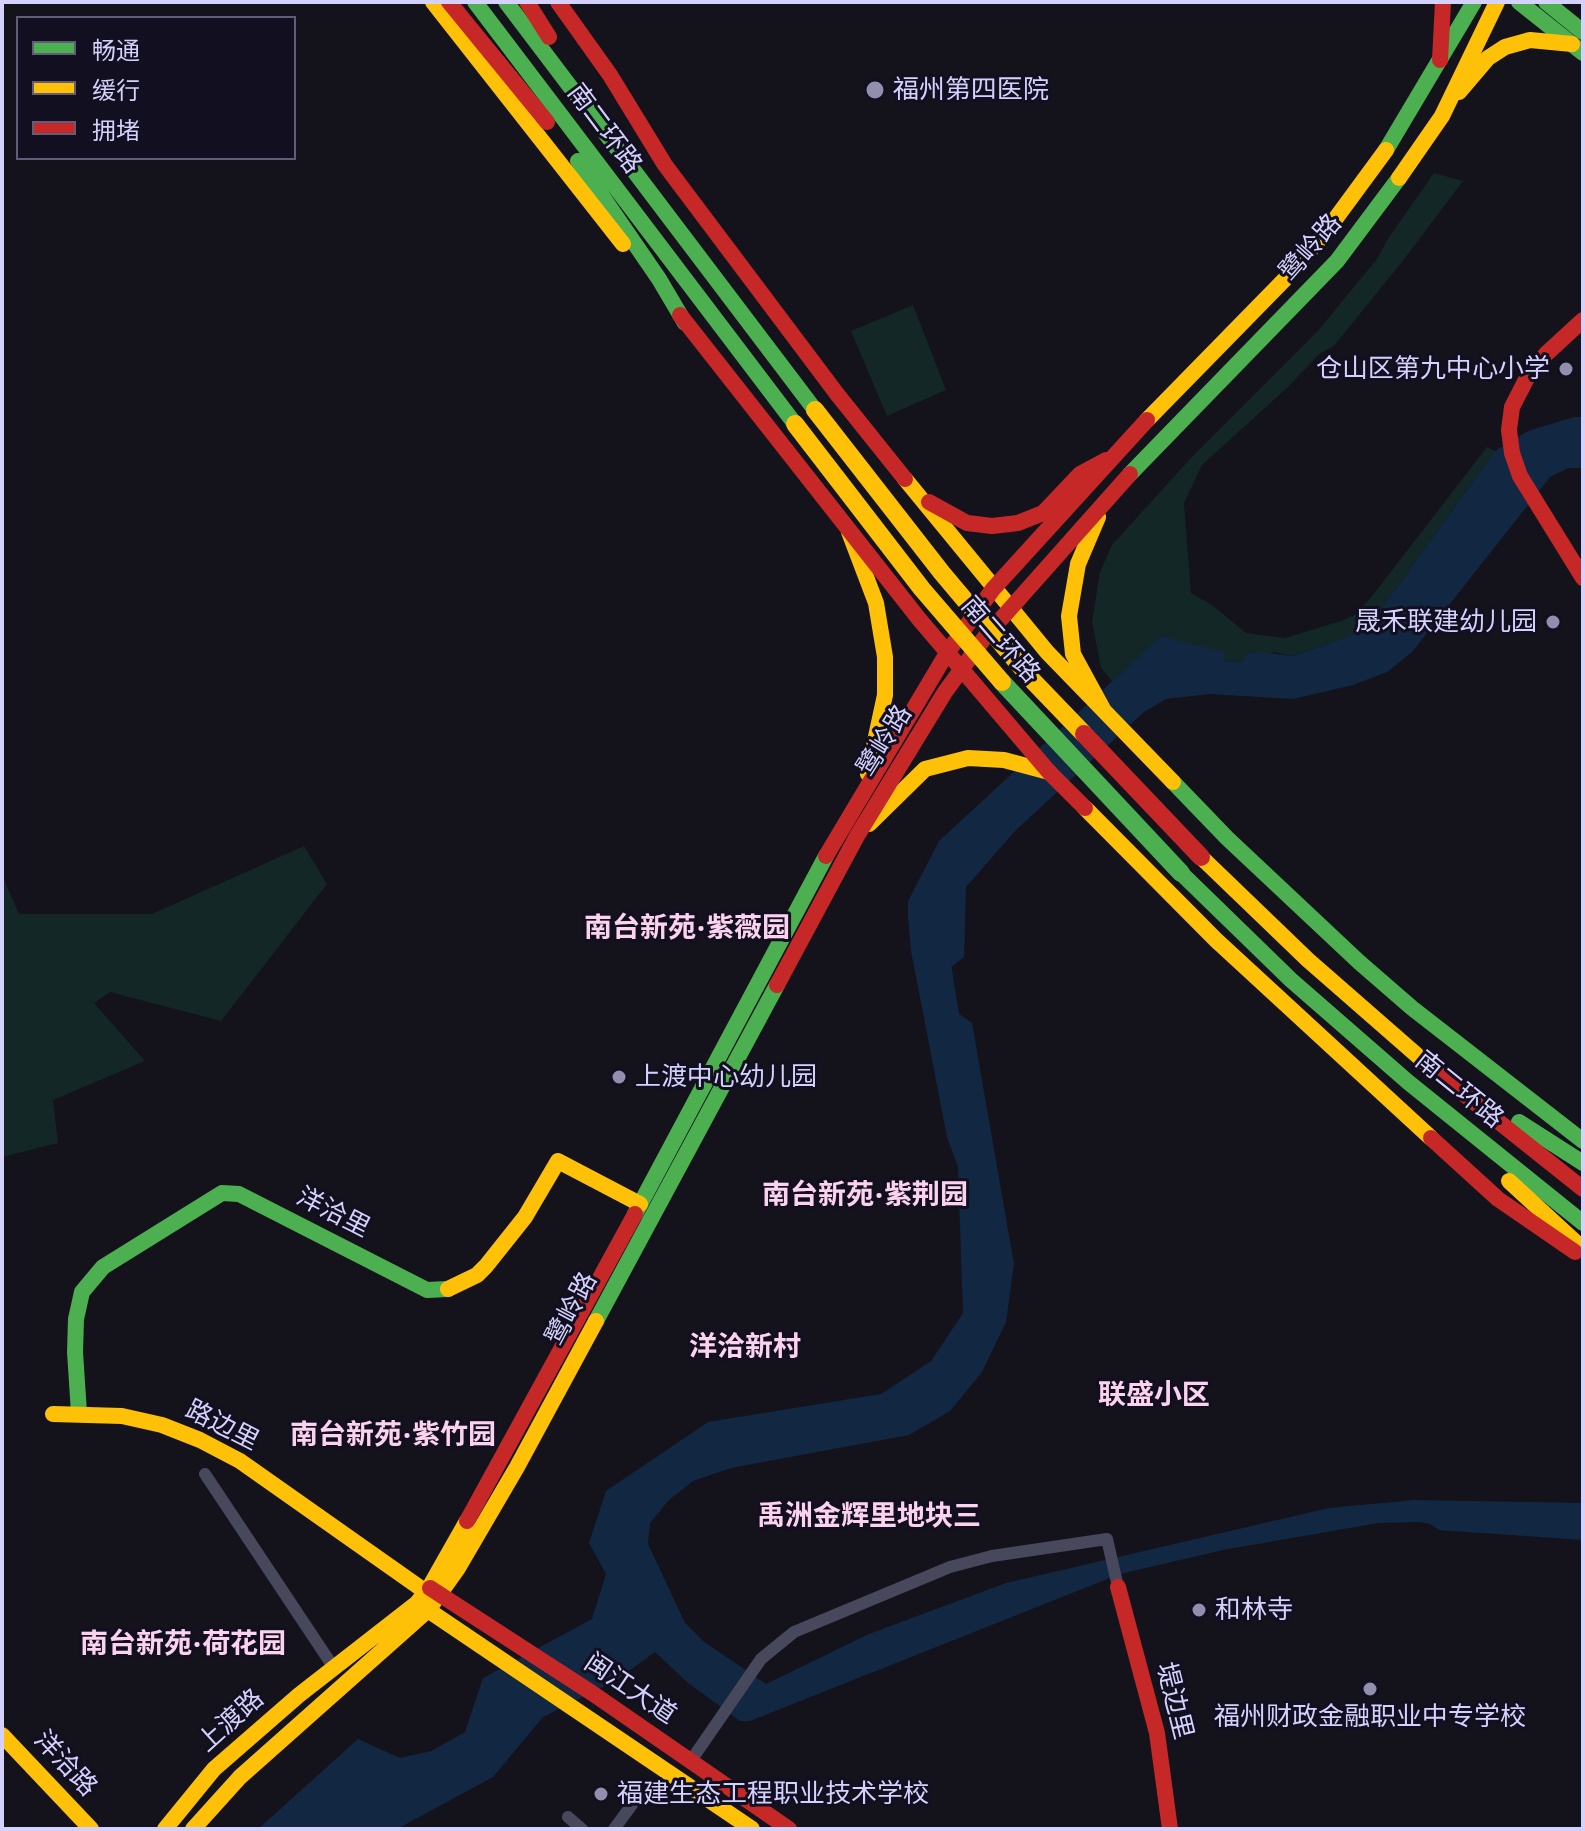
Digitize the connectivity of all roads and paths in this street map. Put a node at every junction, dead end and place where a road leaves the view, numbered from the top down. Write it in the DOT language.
graph roads {
  1 [pos="433,2"];
  2 [pos="449,2"];
  3 [pos="475,2"];
  4 [pos="506,2"];
  5 [pos="527,2"];
  6 [pos="558,2"];
  7 [pos="1443,2"];
  8 [pos="1474,2"];
  9 [pos="1497,2"];
  10 [pos="1519,2"];
  11 [pos="1546,2"];
  12 [pos="1562,2"];
  13 [pos="1577,38"];
  14 [pos="1440,63"];
  15 [pos="1442,116"];
  16 [pos="573,154"];
  17 [pos="639,176"];
  18 [pos="640,219"];
  19 [pos="1583,320"];
  20 [pos="685,323"];
  21 [pos="1111,457"];
  22 [pos="916,494"];
  23 [pos="1108,496"];
  24 [pos="849,532"];
  25 [pos="1583,578"];
  26 [pos="993,589"];
  27 [pos="1011,609"];
  28 [pos="947,653"];
  29 [pos="961,670"];
  30 [pos="1103,709"];
  31 [pos="1049,772"];
  32 [pos="864,789"];
  33 [pos="857,836"];
  34 [pos="1426,1064"];
  35 [pos="1408,1082"];
  36 [pos="1583,1141"];
  37 [pos="1583,1163"];
  38 [pos="1583,1189"];
  39 [pos="640,1204"];
  40 [pos="1583,1223"];
  41 [pos="1583,1249"];
  42 [pos="1583,1258"];
  43 [pos="79,1413"];
  44 [pos="53,1414"];
  45 [pos="205,1474"];
  46 [pos="1118,1587"];
  47 [pos="428,1597"];
  48 [pos="334,1668"];
  49 [pos="2,1735"];
  50 [pos="690,1762"];
  51 [pos="634,1802"];
  52 [pos="568,1817"];
  53 [pos="91,1829"];
  54 [pos="165,1829"];
  55 [pos="193,1829"];
  56 [pos="582,1829"];
  57 [pos="614,1829"];
  58 [pos="752,1829"];
  59 [pos="789,1829"];
  60 [pos="1170,1829"];
  1 -- 20 [label="main road"];
  2 -- 16 [label="main road"];
  3 -- 18 [label="main road, 南二环路"];
  4 -- 17 [label="main road, 南二环路"];
  5 -- 17 [label="main road"];
  6 -- 22 [label="main road"];
  7 -- 14 [label="main road"];
  8 -- 14 [label="main road, 鹭岭路"];
  9 -- 15 [label="main road, 鹭岭路"];
  10 -- 13 [label="main road"];
  11 -- 13 [label="main road"];
  12 -- 13 [label="main road"];
  13 -- 15 [label="main road"];
  14 -- 21 [label="main road, 鹭岭路"];
  15 -- 23 [label="main road, 鹭岭路"];
  16 -- 18 [label="main road"];
  16 -- 20 [label="main road"];
  17 -- 34 [label="main road, 南二环路, bridge"];
  18 -- 35 [label="main road, 南二环路, bridge"];
  19 -- 25 [label="main road"];
  20 -- 24 [label="main road"];
  21 -- 22 [label="main road"];
  21 -- 26 [label="main road, 鹭岭路"];
  22 -- 26 [label="main road"];
  23 -- 27 [label="main road, 鹭岭路"];
  23 -- 30 [label="main road"];
  24 -- 28 [label="main road"];
  24 -- 32 [label="main road"];
  26 -- 27 [label="main road"];
  26 -- 28 [label="main road, 鹭岭路"];
  27 -- 29 [label="main road, 鹭岭路"];
  27 -- 30 [label="main road"];
  28 -- 29 [label="main road"];
  28 -- 32 [label="main road, 鹭岭路"];
  29 -- 31 [label="main road"];
  29 -- 33 [label="main road, 鹭岭路"];
  30 -- 36 [label="main road"];
  31 -- 33 [label="main road"];
  31 -- 42 [label="main road"];
  32 -- 39 [label="main road, 鹭岭路"];
  33 -- 47 [label="main road, 鹭岭路"];
  34 -- 37 [label="main road"];
  34 -- 38 [label="main road, 南二环路"];
  35 -- 40 [label="main road, 南二环路"];
  35 -- 41 [label="main road"];
  39 -- 43 [label="main road, 洋洽里"];
  39 -- 47 [label="main road, 鹭岭路"];
  43 -- 44 [label="main road, 路边里"];
  43 -- 47 [label="main road, 路边里"];
  45 -- 48 [label="street"];
  46 -- 50 [label="street"];
  46 -- 60 [label="main road, 堤边里"];
  47 -- 48 [label="main road, 上渡路"];
  47 -- 50 [label="main road, 闽江大道"];
  47 -- 55 [label="main road, 上渡路"];
  47 -- 58 [label="main road, 闽江大道"];
  48 -- 54 [label="main road, 上渡路"];
  49 -- 53 [label="main road, 洋洽路"];
  50 -- 59 [label="main road, 闽江大道"];
  51 -- 57 [label="street"];
  52 -- 56 [label="street"];
}
